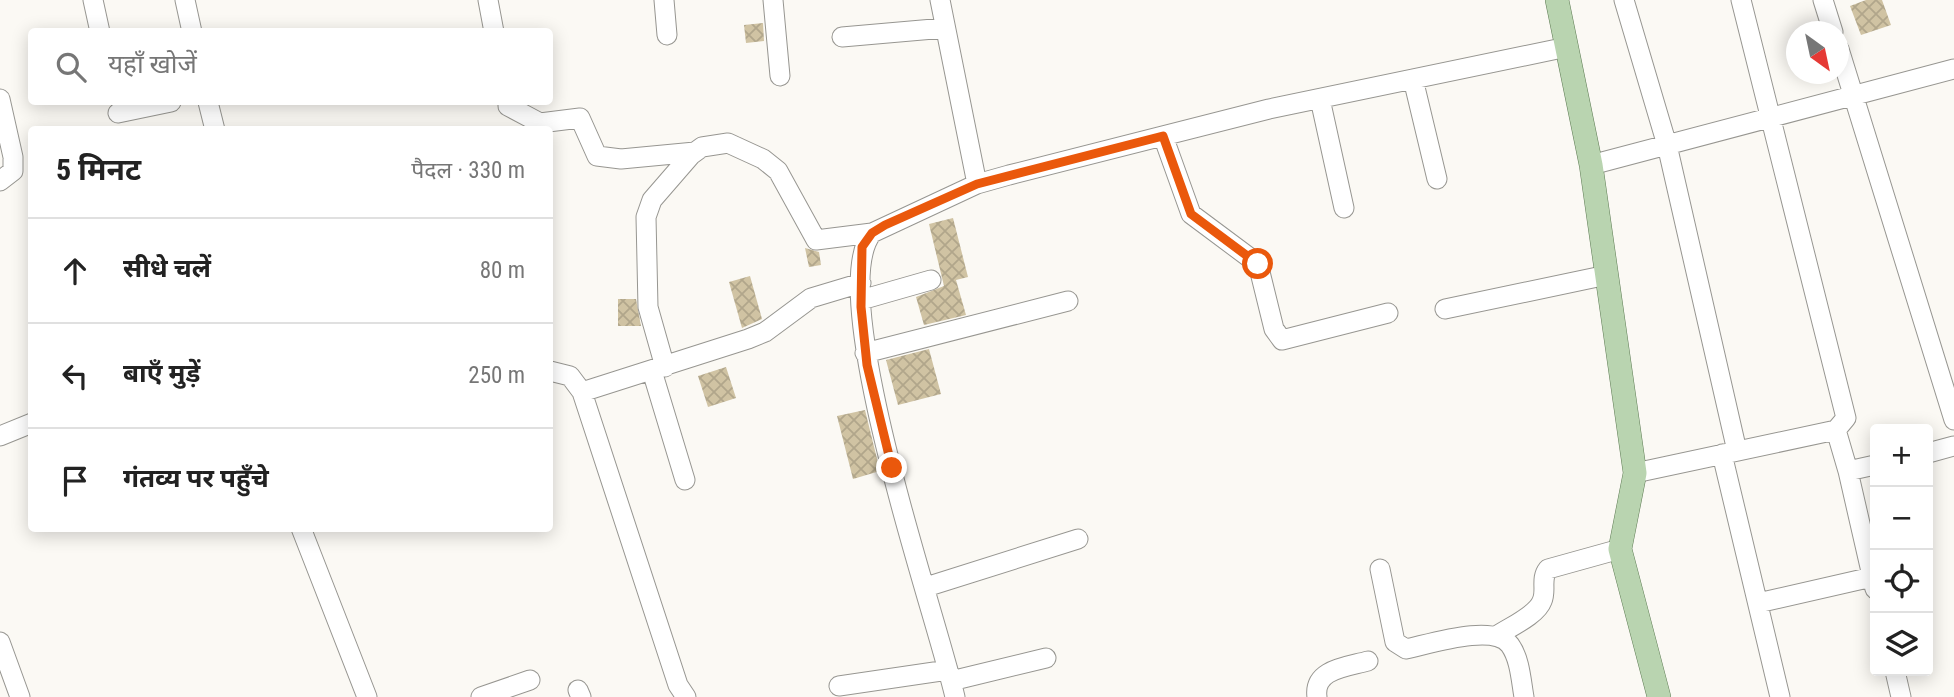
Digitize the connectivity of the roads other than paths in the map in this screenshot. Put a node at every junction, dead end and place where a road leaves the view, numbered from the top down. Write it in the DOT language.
graph roads {
  1 [pos="93,0"];
  2 [pos="185,0"];
  3 [pos="488,0"];
  4 [pos="664,0"];
  5 [pos="773,0"];
  6 [pos="940,0"];
  7 [pos="1557,0"];
  8 [pos="1624,0"];
  9 [pos="1741,0"];
  10 [pos="1823,0"];
  11 [pos="1830,21"];
  12 [pos="99,28"];
  13 [pos="191,28"];
  14 [pos="493,28"];
  15 [pos="946,28"];
  16 [pos="667,35"];
  17 [pos="842,37"];
  18 [pos="1567,47"];
  19 [pos="1954,69"];
  20 [pos="780,76"];
  21 [pos="1413,79"];
  22 [pos="1849,83"];
  23 [pos="1853,96"];
  24 [pos="0,99"];
  25 [pos="1320,99"];
  26 [pos="159,105"];
  27 [pos="209,105"];
  28 [pos="508,105"];
  29 [pos="118,115"];
  30 [pos="1773,117"];
  31 [pos="214,126"];
  32 [pos="1163,136"];
  33 [pos="1667,145"];
  34 [pos="695,152"];
  35 [pos="1591,165"];
  36 [pos="1437,179"];
  37 [pos="0,181"];
  38 [pos="977,184"];
  39 [pos="1344,208"];
  40 [pos="872,233"];
  41 [pos="1606,275"];
  42 [pos="931,280"];
  43 [pos="861,292"];
  44 [pos="1068,301"];
  45 [pos="1444,309"];
  46 [pos="1388,313"];
  47 [pos="865,353"];
  48 [pos="658,369"];
  49 [pos="553,372"];
  50 [pos="582,392"];
  51 [pos="1954,419"];
  52 [pos="28,424"];
  53 [pos="1836,430"];
  54 [pos="1,433"];
  55 [pos="1954,446"];
  56 [pos="1730,452"];
  57 [pos="1933,452"];
  58 [pos="1870,466"];
  59 [pos="1848,471"];
  60 [pos="1635,473"];
  61 [pos="685,480"];
  62 [pos="303,532"];
  63 [pos="1078,539"];
  64 [pos="1620,549"];
  65 [pos="1870,566"];
  66 [pos="1380,569"];
  67 [pos="1870,584"];
  68 [pos="926,587"];
  69 [pos="1758,603"];
  70 [pos="1498,635"];
  71 [pos="0,642"];
  72 [pos="1046,658"];
  73 [pos="1368,661"];
  74 [pos="1896,676"];
  75 [pos="530,680"];
  76 [pos="951,682"];
  77 [pos="838,686"];
  78 [pos="20,697"];
  79 [pos="367,697"];
  80 [pos="481,697"];
  81 [pos="686,697"];
  82 [pos="1317,697"];
  83 [pos="1524,697"];
  84 [pos="1660,697"];
  85 [pos="1780,697"];
  86 [pos="1901,697"];
  1 -- 12 [label="street"];
  2 -- 13 [label="street"];
  3 -- 14 [label="street"];
  4 -- 16 [label="street"];
  5 -- 20 [label="street"];
  6 -- 15 [label="street"];
  7 -- 18 [label="main road"];
  8 -- 33 [label="street"];
  9 -- 30 [label="street"];
  10 -- 11 [label="street"];
  15 -- 17 [label="street"];
  15 -- 38 [label="street"];
  18 -- 21 [label="street"];
  18 -- 35 [label="main road"];
  19 -- 23 [label="street"];
  21 -- 25 [label="street"];
  21 -- 36 [label="street"];
  22 -- 23 [label="street"];
  23 -- 30 [label="street"];
  23 -- 51 [label="street"];
  24 -- 37 [label="street"];
  25 -- 32 [label="street"];
  25 -- 39 [label="street"];
  26 -- 29 [label="street"];
  27 -- 31 [label="street"];
  28 -- 34 [label="street"];
  30 -- 33 [label="street"];
  30 -- 53 [label="street"];
  32 -- 38 [label="street"];
  32 -- 46 [label="street"];
  33 -- 35 [label="street"];
  33 -- 56 [label="street"];
  34 -- 40 [label="street"];
  34 -- 48 [label="street"];
  35 -- 41 [label="main road"];
  38 -- 40 [label="street"];
  40 -- 43 [label="street"];
  41 -- 45 [label="street"];
  41 -- 60 [label="main road"];
  42 -- 43 [label="street"];
  43 -- 47 [label="street"];
  43 -- 48 [label="street"];
  44 -- 47 [label="street"];
  47 -- 68 [label="street"];
  48 -- 50 [label="street"];
  48 -- 61 [label="street"];
  49 -- 50 [label="street"];
  50 -- 81 [label="street"];
  52 -- 54 [label="street"];
  53 -- 56 [label="street"];
  53 -- 59 [label="street"];
  55 -- 57 [label="street"];
  56 -- 60 [label="street"];
  56 -- 69 [label="street"];
  58 -- 59 [label="street"];
  59 -- 65 [label="street"];
  60 -- 64 [label="main road"];
  62 -- 79 [label="street"];
  63 -- 68 [label="street"];
  64 -- 70 [label="street"];
  64 -- 84 [label="main road"];
  66 -- 70 [label="street"];
  67 -- 69 [label="street"];
  68 -- 76 [label="street"];
  69 -- 85 [label="street"];
  70 -- 83 [label="street"];
  71 -- 78 [label="street"];
  72 -- 76 [label="street"];
  73 -- 82 [label="street"];
  74 -- 86 [label="street"];
  75 -- 80 [label="street"];
  76 -- 77 [label="street"];
}
